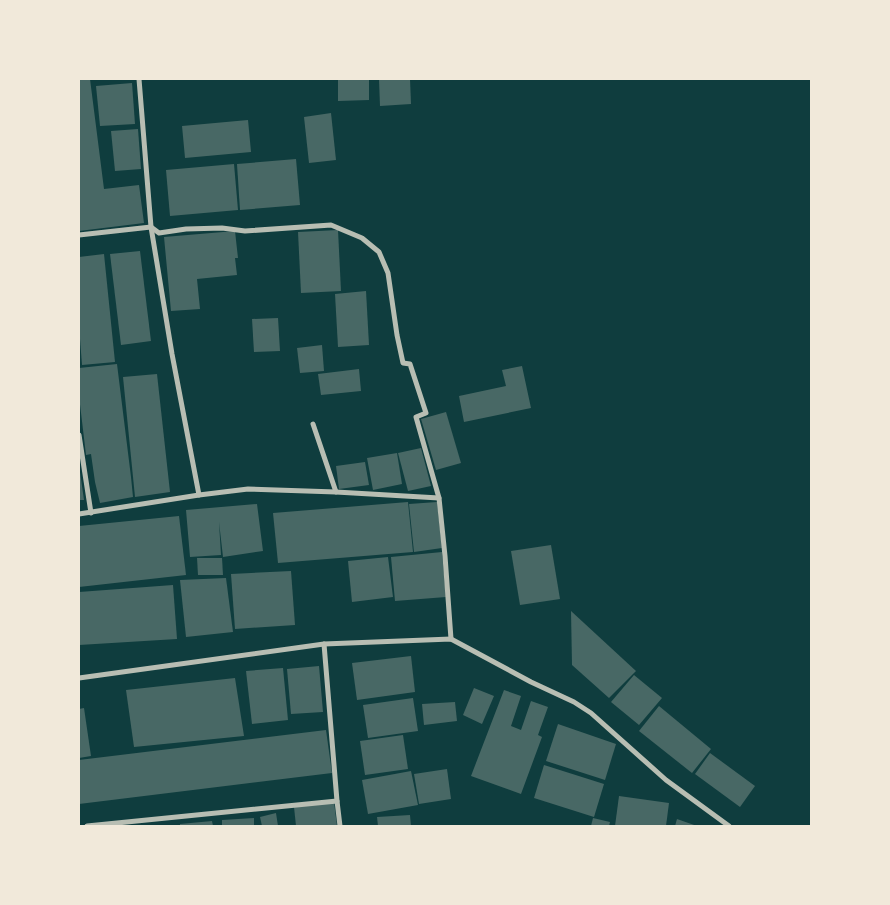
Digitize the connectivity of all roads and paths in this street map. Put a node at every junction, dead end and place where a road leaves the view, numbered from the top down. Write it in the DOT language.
graph roads {
  1 [pos="139,79"];
  2 [pos="151,227"];
  3 [pos="79,234"];
  4 [pos="313,424"];
  5 [pos="79,435"];
  6 [pos="336,492"];
  7 [pos="199,495"];
  8 [pos="439,498"];
  9 [pos="91,513"];
  10 [pos="79,514"];
  11 [pos="450,639"];
  12 [pos="324,644"];
  13 [pos="79,678"];
  14 [pos="337,800"];
  15 [pos="87,826"];
  16 [pos="340,826"];
  17 [pos="729,826"];
  1 -- 2 [label="street"];
  2 -- 3 [label="street"];
  2 -- 7 [label="street"];
  2 -- 8 [label="street"];
  4 -- 6 [label="street"];
  5 -- 9 [label="street"];
  6 -- 7 [label="street"];
  6 -- 8 [label="street"];
  7 -- 9 [label="street"];
  8 -- 11 [label="street"];
  9 -- 10 [label="street"];
  11 -- 12 [label="street"];
  11 -- 17 [label="street"];
  12 -- 13 [label="street"];
  12 -- 14 [label="street"];
  14 -- 15 [label="street"];
  14 -- 16 [label="street"];
}
